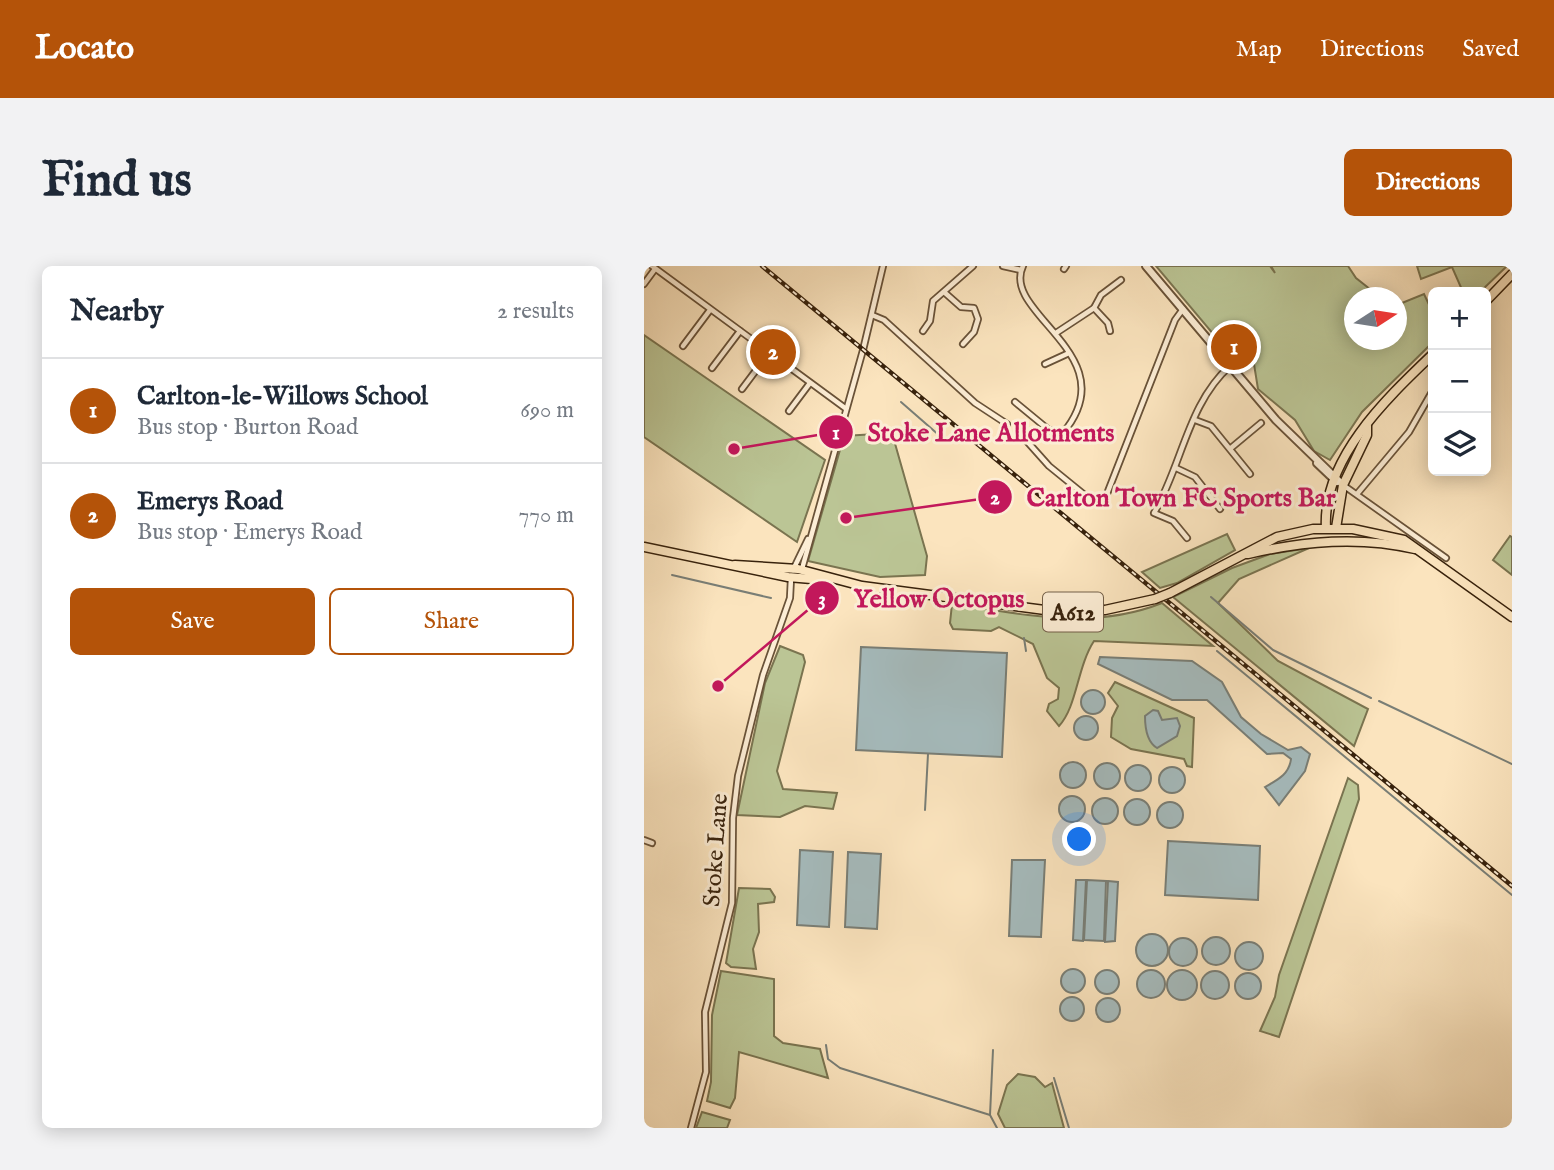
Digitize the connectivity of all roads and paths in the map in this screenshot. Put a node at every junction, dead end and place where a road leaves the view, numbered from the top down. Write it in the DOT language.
graph roads {
  1 [pos="883,266"];
  2 [pos="955,266"];
  3 [pos="973,266"];
  4 [pos="1003,266"];
  5 [pos="1146,266"];
  6 [pos="653,267"];
  7 [pos="1022,268"];
  8 [pos="962,273"];
  9 [pos="1512,274"];
  10 [pos="1121,280"];
  11 [pos="644,284"];
  12 [pos="944,292"];
  13 [pos="1491,296"];
  14 [pos="1094,308"];
  15 [pos="1183,309"];
  16 [pos="710,310"];
  17 [pos="872,315"];
  18 [pos="1111,327"];
  19 [pos="740,331"];
  20 [pos="923,331"];
  21 [pos="1056,333"];
  22 [pos="963,344"];
  23 [pos="683,346"];
  24 [pos="769,353"];
  25 [pos="1069,353"];
  26 [pos="1428,359"];
  27 [pos="1045,364"];
  28 [pos="1231,365"];
  29 [pos="712,368"];
  30 [pos="810,383"];
  31 [pos="742,389"];
  32 [pos="1428,399"];
  33 [pos="1015,402"];
  34 [pos="845,408"];
  35 [pos="789,411"];
  36 [pos="1195,419"];
  37 [pos="1261,423"];
  38 [pos="1007,424"];
  39 [pos="1367,426"];
  40 [pos="1024,438"];
  41 [pos="1231,448"];
  42 [pos="1176,468"];
  43 [pos="1250,474"];
  44 [pos="1335,477"];
  45 [pos="1343,485"];
  46 [pos="1357,494"];
  47 [pos="1220,509"];
  48 [pos="1326,528"];
  49 [pos="1331,535"];
  50 [pos="1187,538"];
  51 [pos="644,547"];
  52 [pos="1421,551"];
  53 [pos="1243,555"];
  54 [pos="1446,558"];
  55 [pos="796,574"];
  56 [pos="1512,617"];
  57 [pos="644,840"];
  58 [pos="652,843"];
  59 [pos="691,1128"];
  1 -- 17 [label="street"];
  2 -- 8 [label="street"];
  3 -- 8 [label="street"];
  4 -- 7 [label="street"];
  5 -- 15 [label="street"];
  6 -- 11 [label="street"];
  6 -- 16 [label="street"];
  7 -- 21 [label="street"];
  8 -- 12 [label="street"];
  9 -- 13 [label="main road"];
  10 -- 14 [label="street"];
  12 -- 20 [label="street"];
  12 -- 22 [label="street"];
  14 -- 18 [label="street"];
  14 -- 21 [label="street"];
  15 -- 28 [label="street"];
  15 -- 40 [label="street"];
  16 -- 19 [label="street"];
  16 -- 23 [label="street"];
  17 -- 34 [label="street"];
  17 -- 38 [label="street"];
  19 -- 24 [label="street"];
  19 -- 29 [label="street"];
  21 -- 25 [label="street"];
  24 -- 30 [label="street"];
  24 -- 31 [label="street"];
  25 -- 27 [label="street"];
  25 -- 33 [label="street"];
  26 -- 39 [label="main road"];
  28 -- 36 [label="street"];
  28 -- 44 [label="street"];
  30 -- 34 [label="street"];
  30 -- 35 [label="street"];
  32 -- 46 [label="street"];
  34 -- 55 [label="street"];
  36 -- 41 [label="street"];
  36 -- 42 [label="street"];
  37 -- 41 [label="street"];
  39 -- 44 [label="main road"];
  39 -- 45 [label="main road"];
  41 -- 43 [label="street"];
  42 -- 47 [label="street"];
  42 -- 50 [label="street"];
  44 -- 45 [label="street"];
  44 -- 48 [label="main road"];
  45 -- 46 [label="street"];
  45 -- 49 [label="main road"];
  46 -- 54 [label="street"];
  48 -- 49 [label="main road, A612"];
  48 -- 53 [label="main road, A612"];
  49 -- 52 [label="main road, A612"];
  49 -- 52 [label="main road, A612"];
  49 -- 53 [label="main road, A612"];
  51 -- 55 [label="main road, A612"];
  52 -- 56 [label="main road, A612"];
  53 -- 55 [label="main road, A612, bridge"];
  55 -- 59 [label="street, Stoke Lane"];
  57 -- 58 [label="street"];
}
